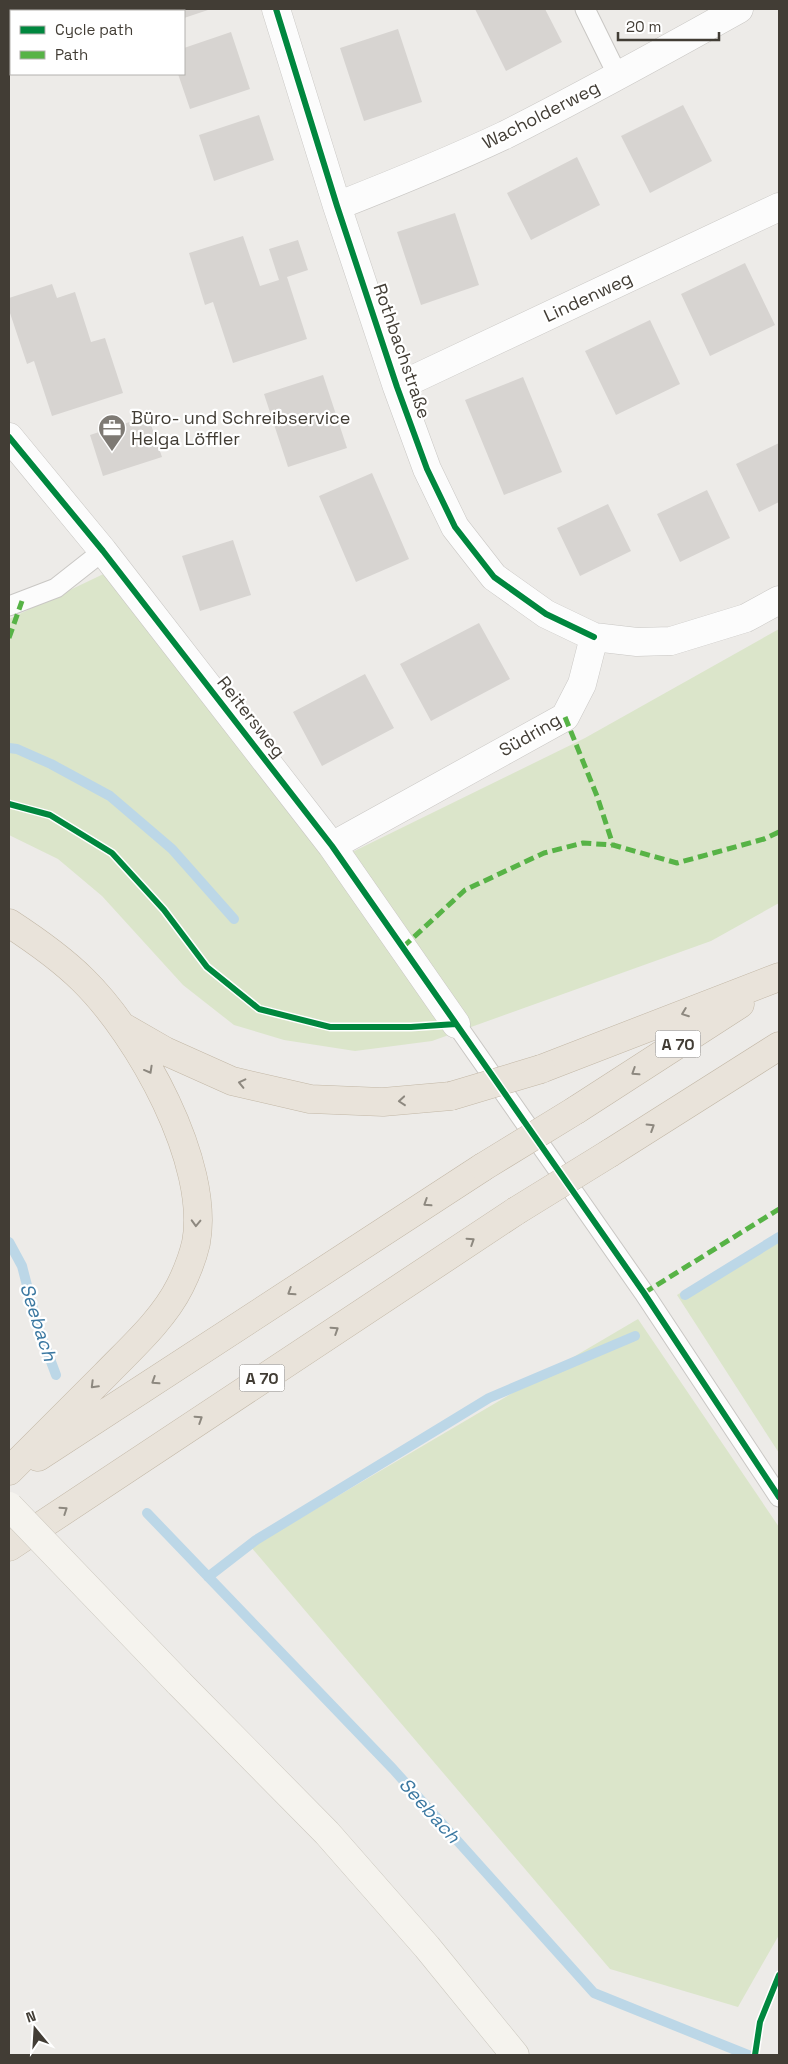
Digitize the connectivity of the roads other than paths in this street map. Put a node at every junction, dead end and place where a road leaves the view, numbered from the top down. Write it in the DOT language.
graph roads {
  1 [pos="276,9"];
  2 [pos="585,9"];
  3 [pos="739,9"];
  4 [pos="618,76"];
  5 [pos="337,206"];
  6 [pos="779,207"];
  7 [pos="397,387"];
  8 [pos="9,437"];
  9 [pos="103,551"];
  10 [pos="779,600"];
  11 [pos="9,606"];
  12 [pos="594,637"];
  13 [pos="332,846"];
  14 [pos="9,923"];
  15 [pos="779,978"];
  16 [pos="456,1024"];
  17 [pos="124,1028"];
  18 [pos="779,1046"];
  19 [pos="9,1470"];
  20 [pos="9,1476"];
  21 [pos="779,1498"];
  22 [pos="9,1506"];
  23 [pos="9,1546"];
  24 [pos="515,2055"];
  1 -- 5 [label="street, Rothbachstraße"];
  2 -- 4 [label="lane"];
  3 -- 4 [label="street, Wacholderweg"];
  4 -- 5 [label="street, Wacholderweg"];
  5 -- 7 [label="street, Rothbachstraße"];
  6 -- 7 [label="street, Lindenweg"];
  7 -- 12 [label="street, Rothbachstraße"];
  8 -- 9 [label="street, Reitersweg"];
  9 -- 11 [label="lane"];
  9 -- 13 [label="street, Reitersweg"];
  10 -- 12 [label="street"];
  12 -- 13 [label="street, Südring"];
  13 -- 16 [label="street, Reitersweg"];
  14 -- 17 [label="highway"];
  15 -- 17 [label="highway, one-way, bridge"];
  15 -- 20 [label="highway, A 70, one-way, bridge"];
  16 -- 21 [label="lane"];
  17 -- 19 [label="highway, one-way"];
  23 -- 18 [label="highway, A 70, one-way, bridge"];
  22 -- 24 [label="main road, bridge"];
}
